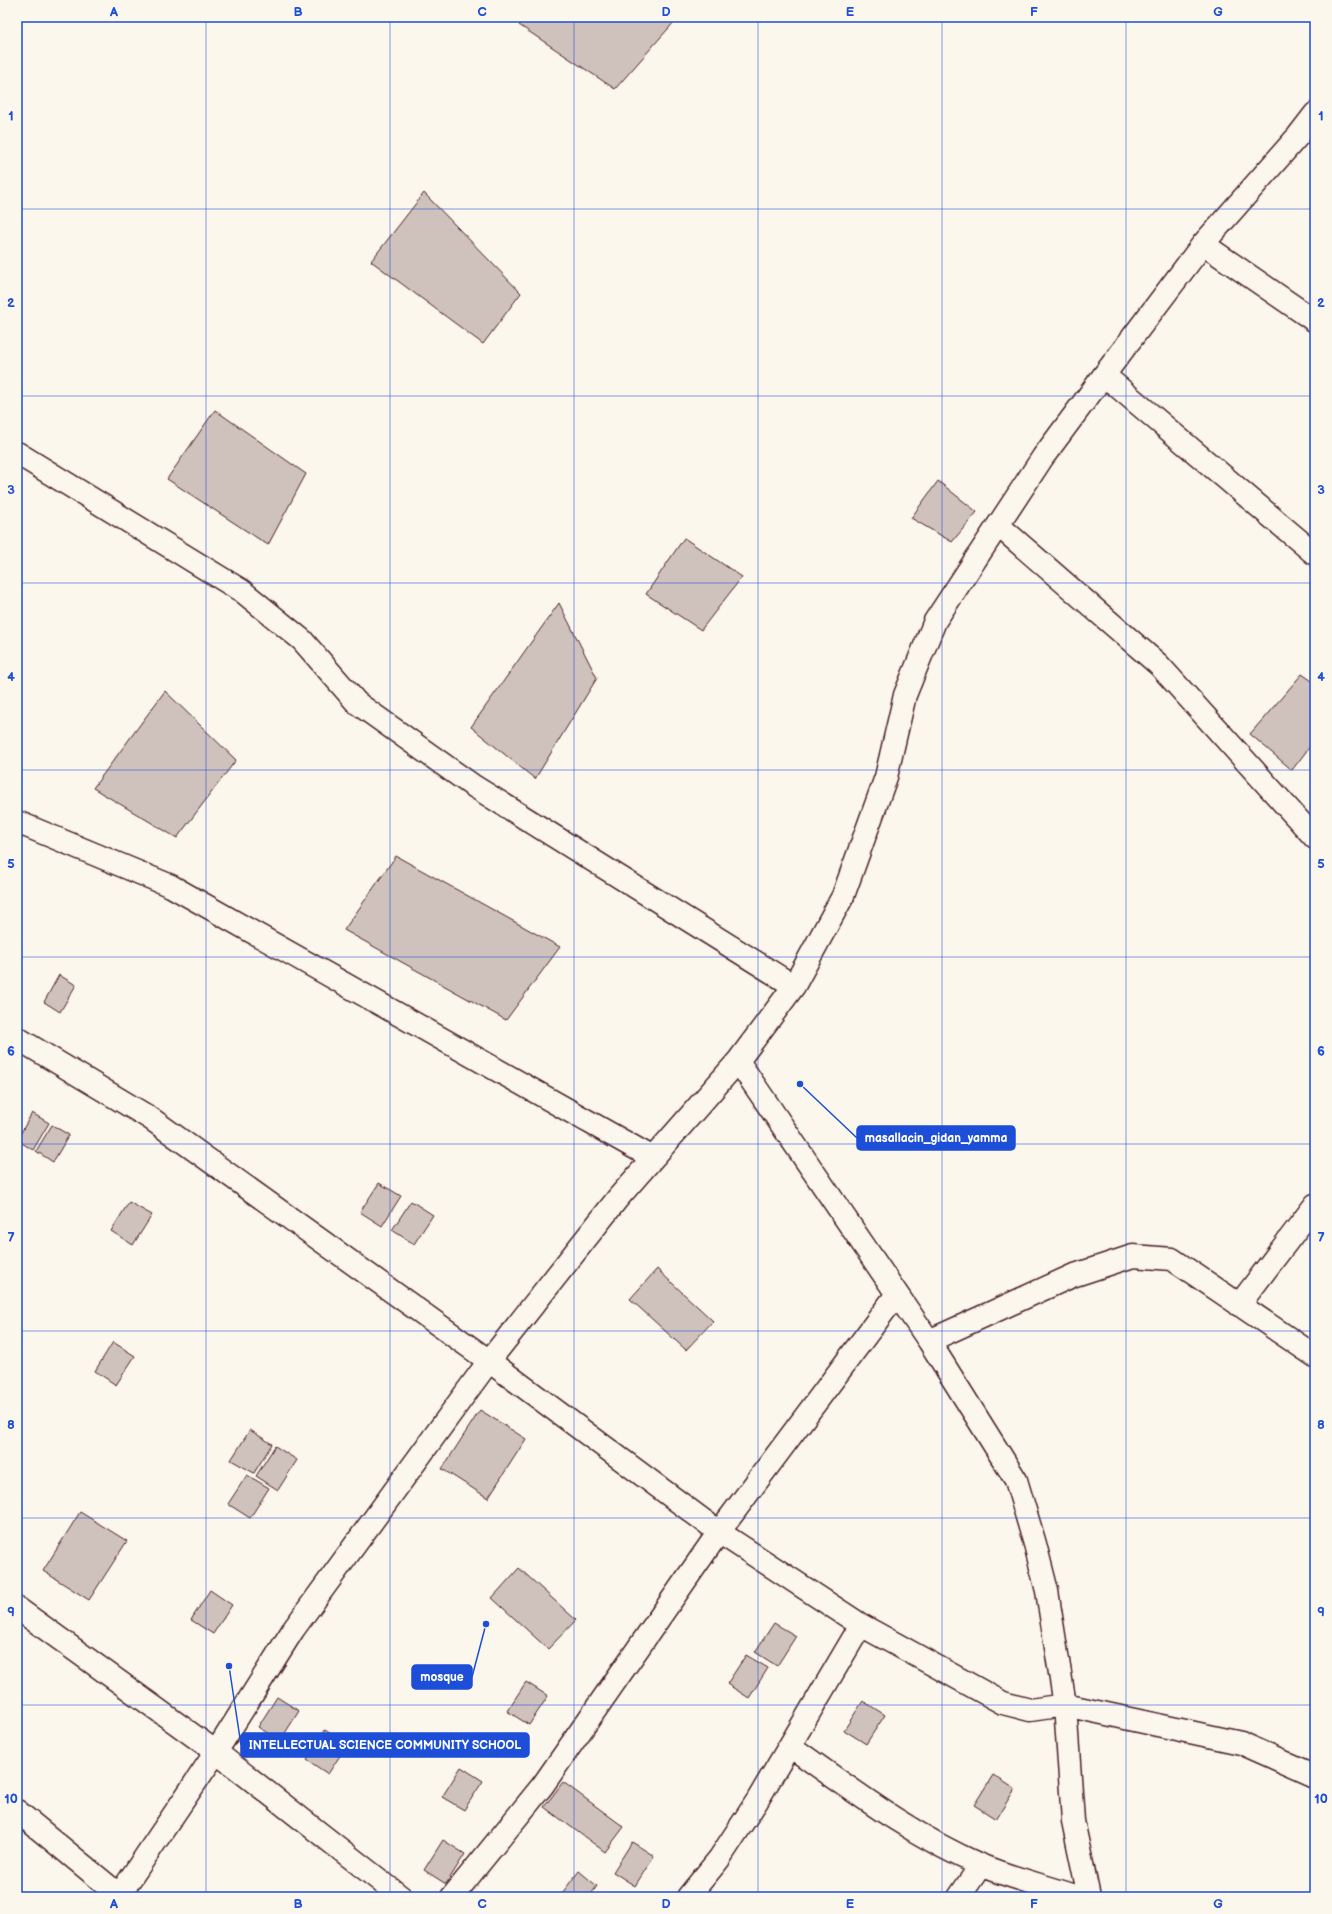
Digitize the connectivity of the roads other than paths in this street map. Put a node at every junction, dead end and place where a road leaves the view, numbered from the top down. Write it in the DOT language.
graph roads {
  1 [pos="1315,114"];
  2 [pos="1203,244"];
  3 [pos="1315,321"];
  4 [pos="1104,375"];
  5 [pos="17,453"];
  6 [pos="998,525"];
  7 [pos="1315,554"];
  8 [pos="17,822"];
  9 [pos="1315,838"];
  10 [pos="794,986"];
  11 [pos="17,1038"];
  12 [pos="738,1061"];
  13 [pos="652,1158"];
  14 [pos="1315,1205"];
  15 [pos="896,1294"];
  16 [pos="1239,1304"];
  17 [pos="929,1342"];
  18 [pos="1315,1356"];
  19 [pos="489,1361"];
  20 [pos="719,1532"];
  21 [pos="17,1608"];
  22 [pos="861,1625"];
  23 [pos="1065,1705"];
  24 [pos="790,1746"];
  25 [pos="216,1752"];
  26 [pos="1315,1776"];
  27 [pos="17,1811"];
  28 [pos="981,1865"];
  29 [pos="118,1896"];
  30 [pos="400,1897"];
  31 [pos="452,1897"];
  32 [pos="688,1897"];
  33 [pos="959,1897"];
  34 [pos="1078,1897"];
  35 [pos="1089,1897"];
  1 -- 2 [label="street"];
  2 -- 3 [label="street"];
  2 -- 4 [label="street"];
  4 -- 6 [label="street"];
  4 -- 7 [label="street"];
  5 -- 10 [label="street"];
  6 -- 9 [label="street"];
  6 -- 10 [label="street"];
  8 -- 13 [label="street"];
  10 -- 12 [label="street"];
  11 -- 19 [label="street"];
  12 -- 13 [label="street"];
  12 -- 15 [label="street"];
  13 -- 19 [label="street"];
  14 -- 16 [label="street"];
  15 -- 17 [label="street"];
  15 -- 20 [label="street"];
  16 -- 17 [label="street"];
  16 -- 18 [label="street"];
  17 -- 23 [label="street"];
  19 -- 20 [label="street"];
  19 -- 25 [label="street"];
  20 -- 22 [label="street"];
  20 -- 31 [label="street"];
  21 -- 25 [label="street"];
  22 -- 23 [label="street"];
  22 -- 24 [label="street"];
  23 -- 26 [label="street"];
  23 -- 35 [label="street"];
  24 -- 28 [label="street"];
  24 -- 32 [label="street"];
  25 -- 29 [label="street"];
  25 -- 30 [label="street"];
  27 -- 29 [label="street"];
  28 -- 33 [label="street"];
  28 -- 34 [label="street"];
}
